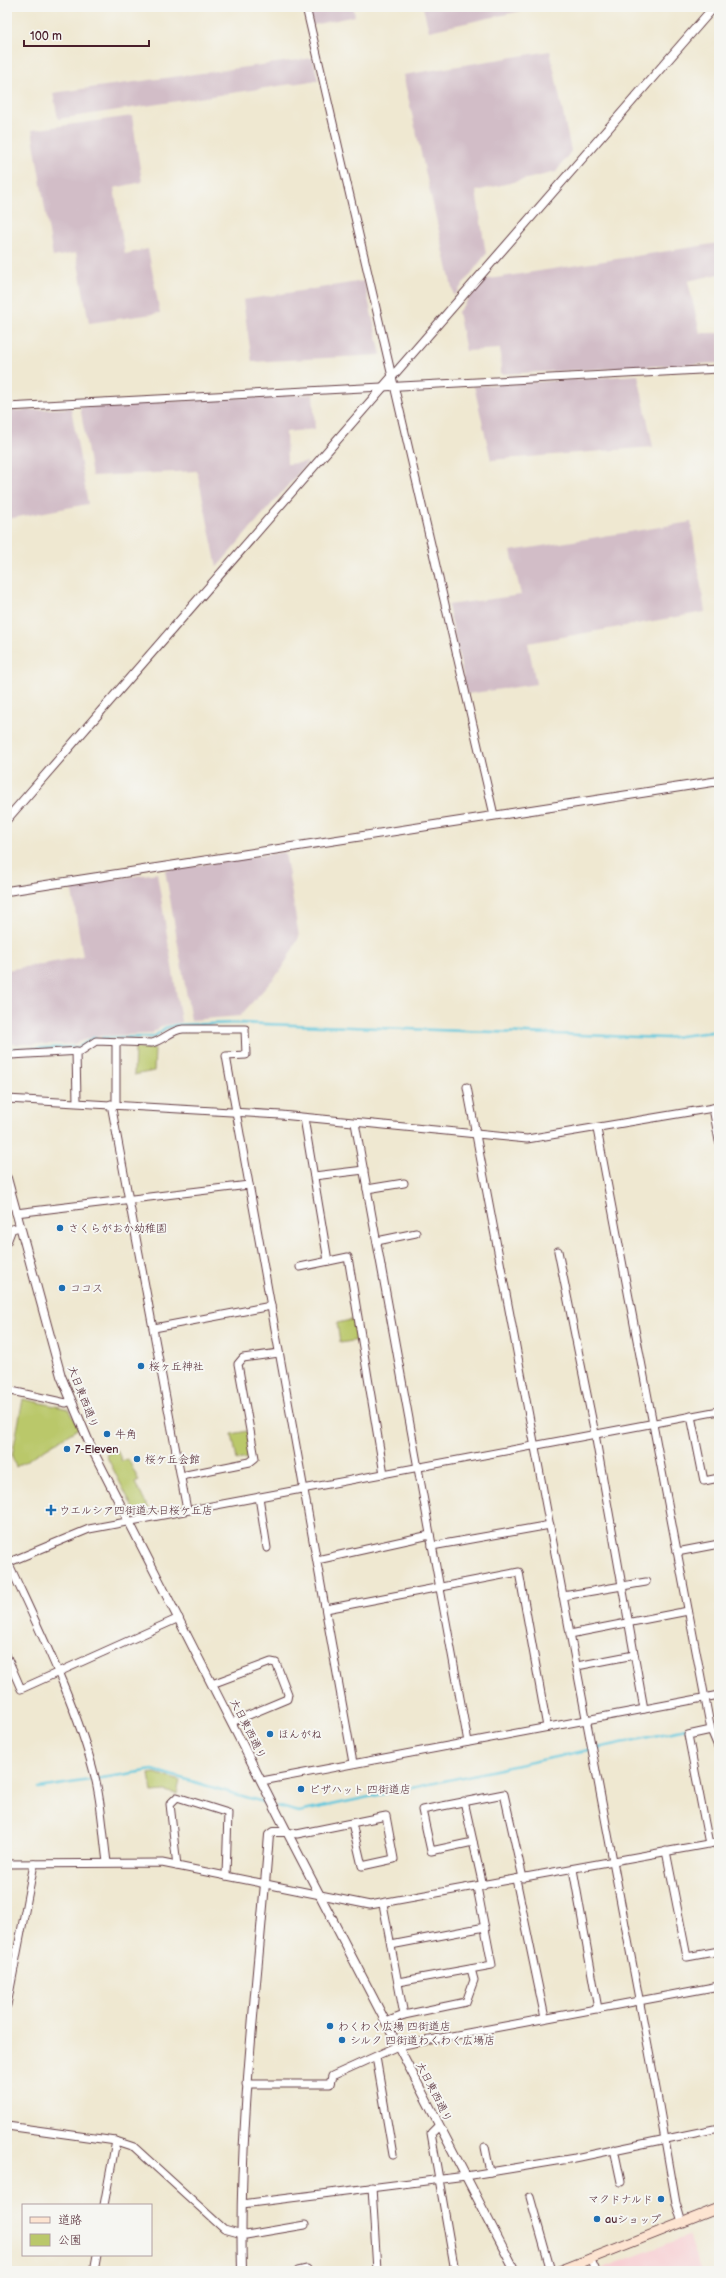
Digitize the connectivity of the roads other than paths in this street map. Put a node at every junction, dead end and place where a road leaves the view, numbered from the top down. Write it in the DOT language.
graph roads {
  1 [pos="306,7"];
  2 [pos="714,7"];
  3 [pos="719,369"];
  4 [pos="393,383"];
  5 [pos="385,387"];
  6 [pos="7,407"];
  7 [pos="719,781"];
  8 [pos="494,816"];
  9 [pos="7,819"];
  10 [pos="7,891"];
  11 [pos="116,1042"];
  12 [pos="76,1051"];
  13 [pos="7,1053"];
  14 [pos="467,1087"];
  15 [pos="7,1099"];
  16 [pos="77,1102"];
  17 [pos="113,1104"];
  18 [pos="716,1107"];
  19 [pos="236,1113"];
  20 [pos="304,1118"];
  21 [pos="355,1123"];
  22 [pos="597,1128"];
  23 [pos="476,1136"];
  24 [pos="719,1141"];
  25 [pos="364,1170"];
  26 [pos="314,1176"];
  27 [pos="7,1178"];
  28 [pos="404,1183"];
  29 [pos="249,1186"];
  30 [pos="367,1189"];
  31 [pos="129,1199"];
  32 [pos="16,1214"];
  33 [pos="20,1227"];
  34 [pos="416,1233"];
  35 [pos="377,1240"];
  36 [pos="7,1242"];
  37 [pos="558,1250"];
  38 [pos="328,1261"];
  39 [pos="300,1267"];
  40 [pos="271,1306"];
  41 [pos="154,1328"];
  42 [pos="279,1353"];
  43 [pos="7,1390"];
  44 [pos="71,1401"];
  45 [pos="719,1411"];
  46 [pos="691,1416"];
  47 [pos="653,1423"];
  48 [pos="595,1434"];
  49 [pos="535,1445"];
  50 [pos="418,1467"];
  51 [pos="384,1474"];
  52 [pos="181,1476"];
  53 [pos="719,1478"];
  54 [pos="304,1489"];
  55 [pos="259,1497"];
  56 [pos="187,1510"];
  57 [pos="128,1522"];
  58 [pos="550,1525"];
  59 [pos="430,1535"];
  60 [pos="719,1544"];
  61 [pos="432,1546"];
  62 [pos="267,1548"];
  63 [pos="677,1552"];
  64 [pos="317,1560"];
  65 [pos="7,1562"];
  66 [pos="646,1582"];
  67 [pos="622,1586"];
  68 [pos="439,1587"];
  69 [pos="563,1596"];
  70 [pos="326,1609"];
  71 [pos="688,1611"];
  72 [pos="180,1618"];
  73 [pos="629,1623"];
  74 [pos="570,1634"];
  75 [pos="634,1655"];
  76 [pos="7,1657"];
  77 [pos="576,1666"];
  78 [pos="57,1674"];
  79 [pos="212,1684"];
  80 [pos="719,1695"];
  81 [pos="705,1698"];
  82 [pos="644,1709"];
  83 [pos="587,1720"];
  84 [pos="232,1722"];
  85 [pos="547,1727"];
  86 [pos="711,1730"];
  87 [pos="468,1742"];
  88 [pos="719,1749"];
  89 [pos="354,1764"];
  90 [pos="262,1781"];
  91 [pos="464,1801"];
  92 [pos="352,1823"];
  93 [pos="287,1832"];
  94 [pos="473,1842"];
  95 [pos="718,1842"];
  96 [pos="709,1844"];
  97 [pos="666,1851"];
  98 [pos="719,1852"];
  99 [pos="613,1861"];
  100 [pos="107,1862"];
  101 [pos="7,1864"];
  102 [pos="34,1864"];
  103 [pos="177,1866"];
  104 [pos="573,1869"];
  105 [pos="226,1876"];
  106 [pos="519,1879"];
  107 [pos="265,1884"];
  108 [pos="480,1886"];
  109 [pos="320,1895"];
  110 [pos="383,1904"];
  111 [pos="485,1927"];
  112 [pos="391,1945"];
  113 [pos="719,1951"];
  114 [pos="471,1969"];
  115 [pos="398,1982"];
  116 [pos="719,1986"];
  117 [pos="640,2001"];
  118 [pos="7,2005"];
  119 [pos="598,2009"];
  120 [pos="404,2015"];
  121 [pos="545,2018"];
  122 [pos="386,2022"];
  123 [pos="398,2046"];
  124 [pos="376,2057"];
  125 [pos="246,2084"];
  126 [pos="439,2125"];
  127 [pos="7,2126"];
  128 [pos="719,2128"];
  129 [pos="665,2138"];
  130 [pos="116,2141"];
  131 [pos="485,2147"];
  132 [pos="614,2149"];
  133 [pos="393,2155"];
  134 [pos="490,2172"];
  135 [pos="466,2176"];
  136 [pos="438,2179"];
  137 [pos="621,2182"];
  138 [pos="372,2188"];
  139 [pos="530,2197"];
  140 [pos="104,2204"];
  141 [pos="242,2204"];
  142 [pos="719,2208"];
  143 [pos="682,2223"];
  144 [pos="306,2225"];
  145 [pos="241,2234"];
  146 [pos="97,2256"];
  147 [pos="590,2258"];
  148 [pos="94,2271"];
  149 [pos="242,2271"];
  150 [pos="298,2271"];
  151 [pos="307,2271"];
  152 [pos="377,2271"];
  153 [pos="455,2271"];
  154 [pos="515,2271"];
  155 [pos="551,2271"];
  156 [pos="559,2271"];
  157 [pos="596,2271"];
  1 -- 4 [label="street"];
  2 -- 4 [label="street"];
  3 -- 4 [label="street"];
  4 -- 5 [label="street"];
  4 -- 8 [label="street"];
  5 -- 6 [label="street"];
  5 -- 9 [label="street"];
  7 -- 8 [label="street"];
  8 -- 10 [label="street"];
  11 -- 12 [label="street"];
  11 -- 17 [label="street"];
  11 -- 19 [label="street"];
  12 -- 13 [label="street"];
  12 -- 16 [label="street"];
  14 -- 23 [label="street"];
  15 -- 16 [label="street"];
  16 -- 17 [label="street"];
  17 -- 19 [label="street"];
  17 -- 31 [label="street"];
  18 -- 22 [label="street"];
  18 -- 24 [label="street"];
  19 -- 20 [label="street"];
  19 -- 29 [label="street"];
  20 -- 21 [label="street"];
  20 -- 26 [label="street"];
  21 -- 23 [label="street"];
  21 -- 25 [label="street"];
  22 -- 23 [label="street"];
  22 -- 47 [label="street"];
  23 -- 49 [label="street"];
  25 -- 26 [label="street"];
  25 -- 30 [label="street"];
  26 -- 38 [label="street"];
  27 -- 32 [label="street, 大日東西通り"];
  28 -- 30 [label="street"];
  29 -- 31 [label="street"];
  29 -- 40 [label="street"];
  30 -- 35 [label="street"];
  31 -- 32 [label="street"];
  31 -- 41 [label="street"];
  32 -- 33 [label="street, 大日東西通り"];
  33 -- 36 [label="street"];
  33 -- 44 [label="street, 大日東西通り"];
  34 -- 35 [label="street"];
  35 -- 50 [label="street"];
  37 -- 48 [label="street"];
  38 -- 39 [label="street"];
  38 -- 51 [label="street"];
  40 -- 41 [label="street"];
  40 -- 42 [label="street"];
  41 -- 52 [label="street"];
  42 -- 52 [label="street"];
  42 -- 54 [label="street"];
  43 -- 44 [label="street"];
  44 -- 57 [label="street, 大日東西通り"];
  45 -- 46 [label="street"];
  46 -- 47 [label="street"];
  46 -- 53 [label="street"];
  47 -- 48 [label="street"];
  47 -- 63 [label="street"];
  48 -- 49 [label="street"];
  48 -- 67 [label="street"];
  49 -- 50 [label="street"];
  49 -- 58 [label="street"];
  50 -- 51 [label="street"];
  50 -- 59 [label="street"];
  51 -- 54 [label="street"];
  52 -- 56 [label="street"];
  54 -- 55 [label="street"];
  54 -- 64 [label="street"];
  55 -- 56 [label="street"];
  55 -- 62 [label="street"];
  56 -- 57 [label="street"];
  57 -- 65 [label="street"];
  57 -- 72 [label="street, 大日東西通り"];
  58 -- 61 [label="street"];
  58 -- 69 [label="street"];
  59 -- 61 [label="street"];
  59 -- 64 [label="street"];
  60 -- 63 [label="street"];
  61 -- 68 [label="street"];
  63 -- 71 [label="street"];
  64 -- 70 [label="street"];
  65 -- 78 [label="street"];
  66 -- 67 [label="street"];
  67 -- 69 [label="street"];
  67 -- 73 [label="street"];
  68 -- 70 [label="street"];
  68 -- 85 [label="street"];
  68 -- 87 [label="street"];
  69 -- 74 [label="street"];
  70 -- 89 [label="street"];
  71 -- 73 [label="street"];
  71 -- 81 [label="street"];
  72 -- 78 [label="street"];
  72 -- 79 [label="street, 大日東西通り"];
  73 -- 74 [label="street"];
  73 -- 75 [label="street"];
  74 -- 77 [label="street"];
  75 -- 77 [label="street"];
  75 -- 82 [label="street"];
  76 -- 78 [label="street"];
  77 -- 83 [label="street"];
  78 -- 100 [label="street"];
  79 -- 84 [label="street, 大日東西通り"];
  79 -- 84 [label="street"];
  80 -- 81 [label="street"];
  81 -- 82 [label="street"];
  81 -- 86 [label="street"];
  82 -- 83 [label="street"];
  83 -- 85 [label="street"];
  83 -- 99 [label="street"];
  84 -- 90 [label="street, 大日東西通り"];
  85 -- 87 [label="street"];
  86 -- 88 [label="street"];
  86 -- 96 [label="street"];
  87 -- 89 [label="street"];
  89 -- 90 [label="street"];
  90 -- 93 [label="street, 大日東西通り"];
  91 -- 94 [label="street"];
  91 -- 94 [label="street"];
  91 -- 106 [label="street"];
  92 -- 92 [label="street"];
  92 -- 93 [label="street"];
  93 -- 107 [label="street"];
  93 -- 109 [label="street, 大日東西通り"];
  94 -- 108 [label="street"];
  95 -- 96 [label="street"];
  95 -- 98 [label="street"];
  96 -- 97 [label="street"];
  97 -- 99 [label="street"];
  97 -- 113 [label="street"];
  99 -- 104 [label="street"];
  99 -- 117 [label="street"];
  100 -- 102 [label="street"];
  100 -- 103 [label="street"];
  101 -- 102 [label="street"];
  102 -- 118 [label="street"];
  103 -- 105 [label="street"];
  103 -- 105 [label="street"];
  104 -- 106 [label="street"];
  104 -- 119 [label="street"];
  105 -- 107 [label="street"];
  106 -- 108 [label="street"];
  106 -- 121 [label="street"];
  107 -- 109 [label="street"];
  107 -- 125 [label="street"];
  108 -- 110 [label="street"];
  108 -- 111 [label="street"];
  109 -- 110 [label="street"];
  109 -- 122 [label="street, 大日東西通り"];
  110 -- 112 [label="street"];
  111 -- 112 [label="street"];
  111 -- 114 [label="street"];
  112 -- 115 [label="street"];
  114 -- 115 [label="street"];
  114 -- 120 [label="street"];
  115 -- 120 [label="street"];
  116 -- 117 [label="street"];
  117 -- 119 [label="street"];
  117 -- 129 [label="street"];
  119 -- 121 [label="street"];
  120 -- 122 [label="street"];
  121 -- 123 [label="street"];
  122 -- 123 [label="street, 大日東西通り"];
  123 -- 124 [label="street"];
  123 -- 126 [label="street, 大日東西通り"];
  124 -- 125 [label="street"];
  124 -- 133 [label="street"];
  125 -- 141 [label="street"];
  126 -- 135 [label="street, 大日東西通り"];
  126 -- 136 [label="street"];
  127 -- 130 [label="street"];
  128 -- 129 [label="street"];
  129 -- 132 [label="street"];
  129 -- 143 [label="street"];
  130 -- 140 [label="street"];
  130 -- 145 [label="street"];
  131 -- 134 [label="street"];
  132 -- 134 [label="street"];
  132 -- 137 [label="street"];
  134 -- 135 [label="street"];
  135 -- 136 [label="street"];
  135 -- 154 [label="street, 大日東西通り"];
  136 -- 138 [label="street"];
  136 -- 153 [label="street"];
  138 -- 141 [label="street"];
  138 -- 152 [label="street"];
  139 -- 155 [label="street"];
  141 -- 145 [label="street"];
  142 -- 143 [label="main road"];
  143 -- 147 [label="main road"];
  144 -- 145 [label="street"];
  145 -- 149 [label="street"];
  146 -- 148 [label="street"];
  147 -- 156 [label="main road"];
  147 -- 157 [label="street"];
  150 -- 151 [label="street"];
}
